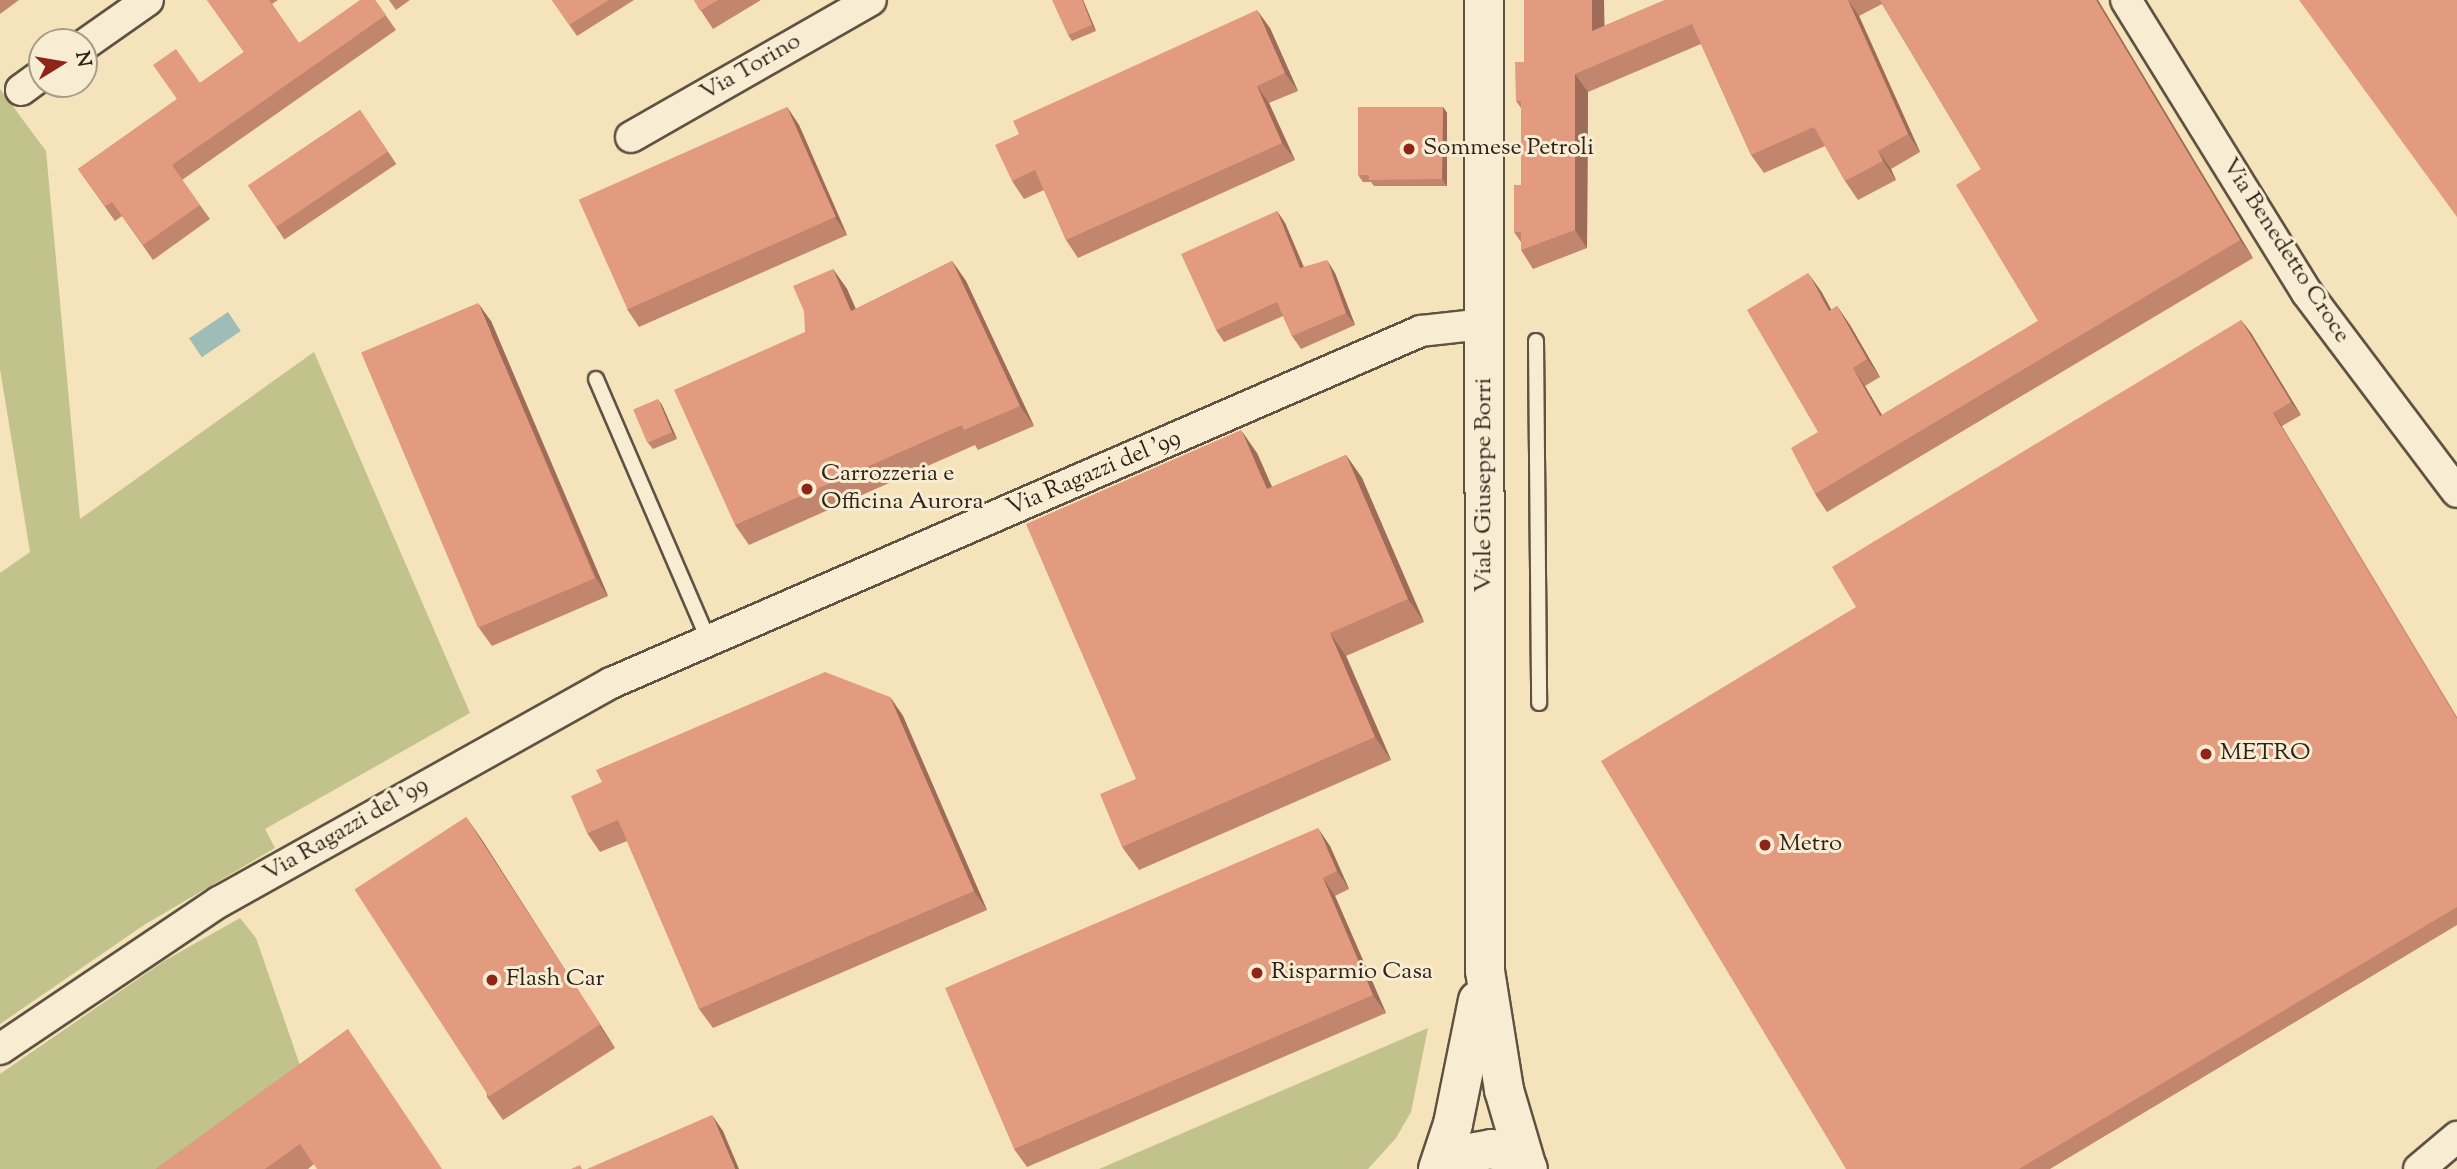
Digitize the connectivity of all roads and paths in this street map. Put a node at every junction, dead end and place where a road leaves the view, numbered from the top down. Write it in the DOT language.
graph roads {
  1 [pos="148,0"];
  2 [pos="871,0"];
  3 [pos="1484,0"];
  4 [pos="2126,0"];
  5 [pos="98,35"];
  6 [pos="631,137"];
  7 [pos="1484,324"];
  8 [pos="1536,341"];
  9 [pos="596,379"];
  10 [pos="2457,492"];
  11 [pos="708,639"];
  12 [pos="1539,703"];
  13 [pos="1485,971"];
  14 [pos="0,1049"];
  15 [pos="2457,1137"];
  16 [pos="1439,1169"];
  17 [pos="1529,1169"];
  18 [pos="2419,1169"];
  1 -- 5 [label="street"];
  2 -- 6 [label="street, Via Torino"];
  3 -- 7 [label="main road, Viale Giuseppe Borri"];
  4 -- 10 [label="street, Via Benedetto Croce"];
  7 -- 11 [label="street, Via Ragazzi del '99"];
  7 -- 13 [label="main road, Viale Giuseppe Borri"];
  8 -- 12 [label="lane"];
  9 -- 11 [label="lane"];
  11 -- 14 [label="street, Via Ragazzi del '99"];
  13 -- 16 [label="main road, Viale Giuseppe Borri"];
  13 -- 17 [label="main road, Viale Giuseppe Borri"];
  15 -- 18 [label="street"];
  16 -- 17 [label="main road, Viale Giuseppe Borri"];
}
